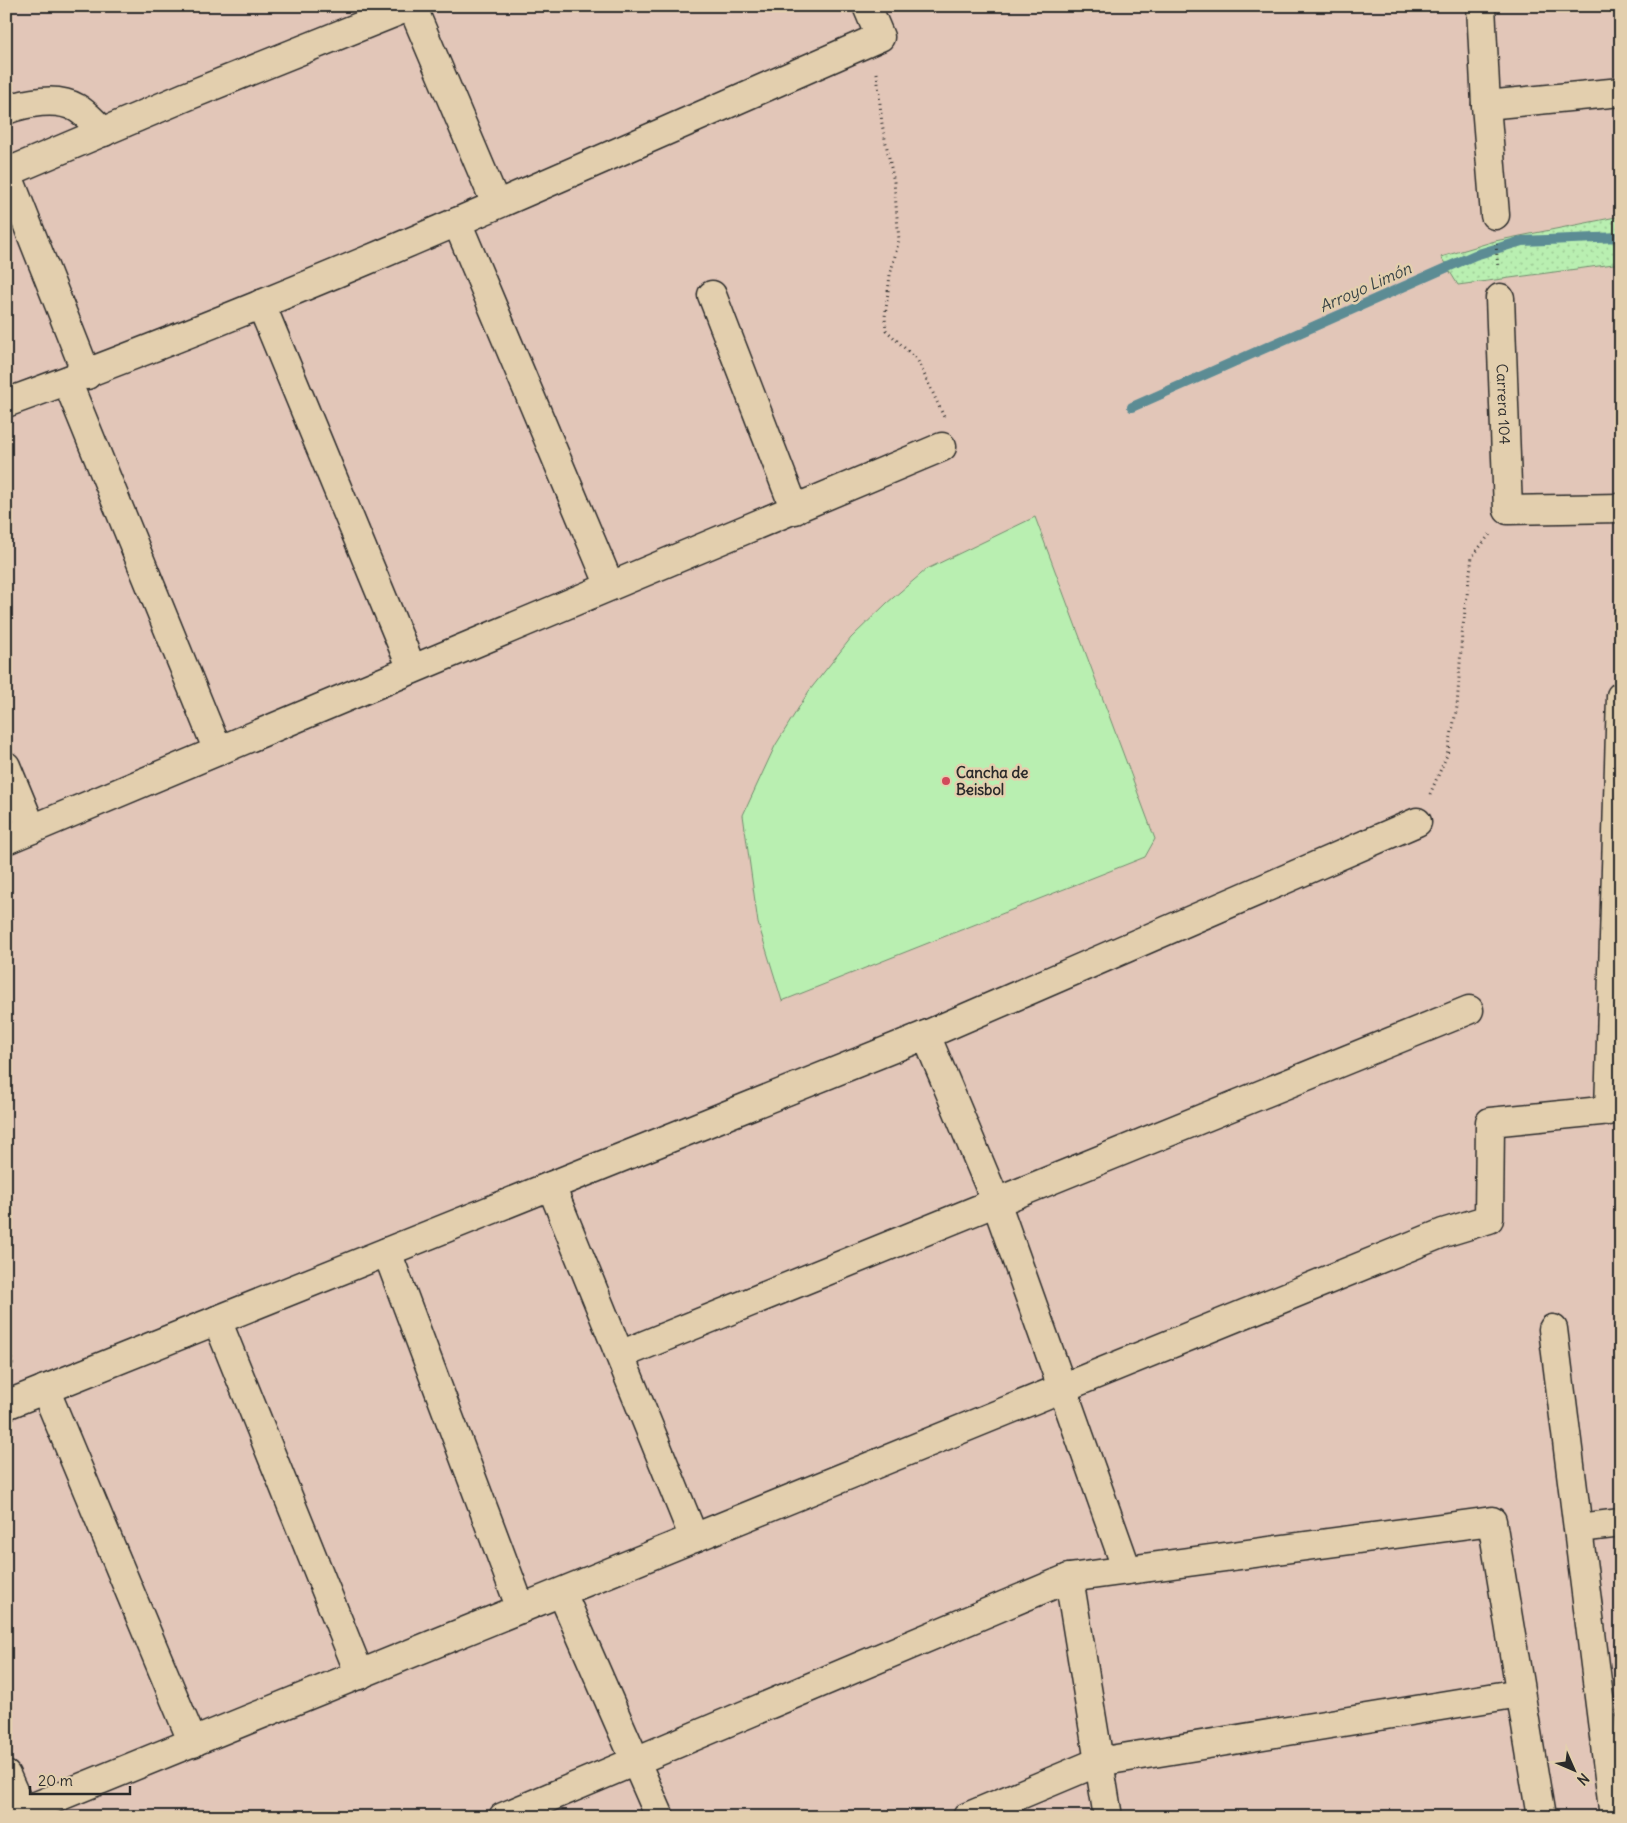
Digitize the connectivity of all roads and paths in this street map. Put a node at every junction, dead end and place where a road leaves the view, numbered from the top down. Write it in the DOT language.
graph roads {
  1 [pos="411,6"];
  2 [pos="867,6"];
  3 [pos="1482,6"];
  4 [pos="880,37"];
  5 [pos="1621,92"];
  6 [pos="1486,105"];
  7 [pos="6,110"];
  8 [pos="104,132"];
  9 [pos="7,173"];
  10 [pos="496,204"];
  11 [pos="457,222"];
  12 [pos="1495,228"];
  13 [pos="1499,270"];
  14 [pos="712,295"];
  15 [pos="1500,298"];
  16 [pos="260,304"];
  17 [pos="77,378"];
  18 [pos="6,403"];
  19 [pos="942,447"];
  20 [pos="1621,508"];
  21 [pos="795,510"];
  22 [pos="1508,510"];
  23 [pos="610,586"];
  24 [pos="412,670"];
  25 [pos="1621,696"];
  26 [pos="218,751"];
  27 [pos="6,766"];
  28 [pos="1417,822"];
  29 [pos="32,830"];
  30 [pos="6,840"];
  31 [pos="1469,1010"];
  32 [pos="926,1035"];
  33 [pos="1615,1110"];
  34 [pos="551,1186"];
  35 [pos="996,1202"];
  36 [pos="387,1252"];
  37 [pos="217,1320"];
  38 [pos="6,1324"];
  39 [pos="1553,1329"];
  40 [pos="620,1355"];
  41 [pos="14,1374"];
  42 [pos="1063,1386"];
  43 [pos="45,1389"];
  44 [pos="6,1405"];
  45 [pos="1621,1523"];
  46 [pos="1579,1528"];
  47 [pos="694,1538"];
  48 [pos="1127,1570"];
  49 [pos="1069,1578"];
  50 [pos="562,1592"];
  51 [pos="521,1609"];
  52 [pos="360,1675"];
  53 [pos="1520,1693"];
  54 [pos="193,1743"];
  55 [pos="635,1760"];
  56 [pos="1098,1762"];
  57 [pos="6,1775"];
  58 [pos="16,1814"];
  59 [pos="503,1817"];
  60 [pos="660,1817"];
  61 [pos="967,1817"];
  62 [pos="1108,1817"];
  63 [pos="1541,1817"];
  64 [pos="1614,1817"];
  1 -- 8 [label="street"];
  1 -- 10 [label="street"];
  2 -- 4 [label="street"];
  3 -- 6 [label="street"];
  4 -- 10 [label="street"];
  4 -- 19 [label="path"];
  5 -- 6 [label="street"];
  6 -- 12 [label="street"];
  7 -- 8 [label="street"];
  8 -- 9 [label="street"];
  9 -- 17 [label="street"];
  10 -- 11 [label="street"];
  11 -- 16 [label="street"];
  11 -- 23 [label="street"];
  12 -- 13 [label="path"];
  14 -- 21 [label="street"];
  15 -- 22 [label="street, Carrera 104"];
  16 -- 17 [label="street"];
  16 -- 24 [label="street"];
  17 -- 18 [label="street"];
  17 -- 26 [label="street"];
  19 -- 21 [label="street"];
  20 -- 22 [label="street"];
  21 -- 23 [label="street"];
  22 -- 28 [label="path"];
  23 -- 24 [label="street"];
  24 -- 26 [label="street"];
  25 -- 33 [label="street"];
  26 -- 29 [label="street"];
  27 -- 29 [label="street"];
  28 -- 32 [label="street"];
  29 -- 30 [label="street"];
  31 -- 35 [label="street"];
  32 -- 34 [label="street"];
  32 -- 35 [label="street"];
  33 -- 42 [label="street"];
  34 -- 36 [label="street"];
  34 -- 40 [label="street"];
  35 -- 40 [label="street"];
  35 -- 42 [label="street"];
  36 -- 37 [label="street"];
  36 -- 51 [label="street"];
  37 -- 43 [label="street"];
  37 -- 52 [label="street"];
  38 -- 41 [label="path"];
  39 -- 46 [label="street"];
  40 -- 47 [label="street"];
  42 -- 47 [label="street"];
  42 -- 48 [label="street"];
  43 -- 44 [label="street"];
  43 -- 54 [label="street"];
  45 -- 46 [label="street"];
  46 -- 64 [label="street"];
  47 -- 50 [label="street"];
  48 -- 49 [label="street"];
  48 -- 53 [label="street"];
  49 -- 55 [label="street"];
  49 -- 56 [label="street"];
  50 -- 51 [label="street"];
  50 -- 55 [label="street"];
  51 -- 52 [label="street"];
  52 -- 54 [label="street"];
  53 -- 56 [label="street"];
  53 -- 63 [label="street"];
  54 -- 58 [label="street"];
  55 -- 59 [label="street"];
  55 -- 60 [label="street"];
  56 -- 61 [label="street"];
  56 -- 62 [label="street"];
  57 -- 58 [label="street"];
}
